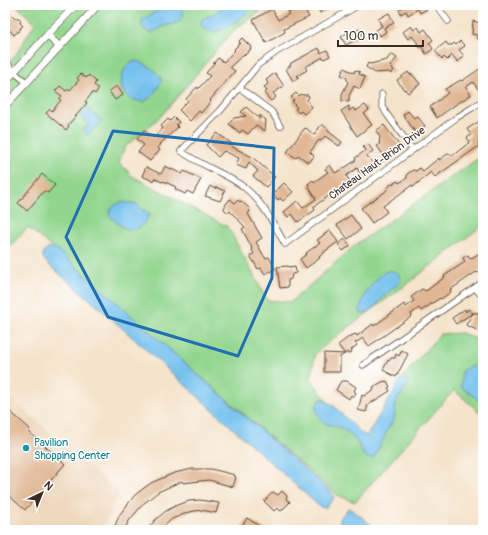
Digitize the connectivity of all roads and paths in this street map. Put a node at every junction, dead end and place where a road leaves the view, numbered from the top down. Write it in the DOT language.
graph roads {
  1 [pos="76,5"];
  2 [pos="98,5"];
  3 [pos="359,5"];
  4 [pos="436,5"];
  5 [pos="448,21"];
  6 [pos="47,35"];
  7 [pos="59,46"];
  8 [pos="5,60"];
  9 [pos="14,72"];
  10 [pos="5,82"];
  11 [pos="26,82"];
  12 [pos="240,88"];
  13 [pos="382,94"];
  14 [pos="483,101"];
  15 [pos="5,106"];
  16 [pos="280,126"];
  17 [pos="413,150"];
  18 [pos="483,282"];
  19 [pos="475,288"];
  20 [pos="483,297"];
  21 [pos="363,365"];
  1 -- 6 [label="street"];
  2 -- 7 [label="street"];
  3 -- 12 [label="street"];
  4 -- 5 [label="street"];
  6 -- 7 [label="street"];
  6 -- 9 [label="street"];
  7 -- 11 [label="street"];
  8 -- 9 [label="street"];
  9 -- 10 [label="street"];
  9 -- 11 [label="street"];
  11 -- 15 [label="street"];
  12 -- 16 [label="street"];
  12 -- 17 [label="street, Chateau Haut-Brion Drive"];
  13 -- 17 [label="street"];
  14 -- 17 [label="street, Chateau Haut-Brion Drive"];
  18 -- 19 [label="street"];
  19 -- 20 [label="street"];
  19 -- 21 [label="street"];
}
